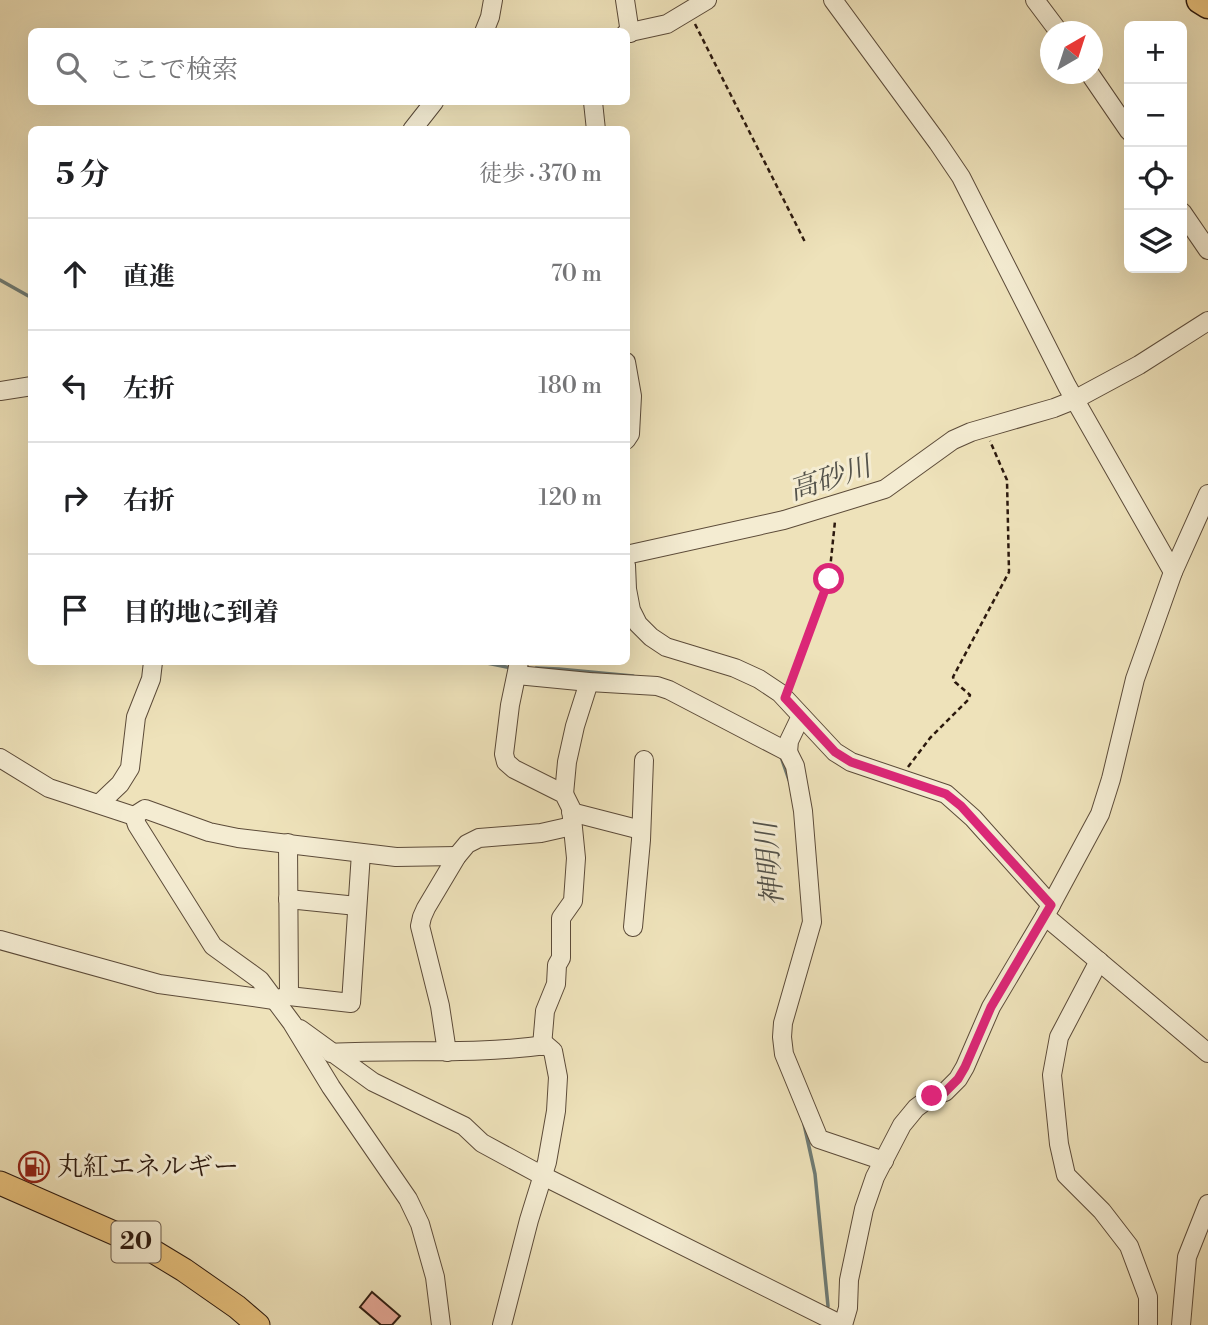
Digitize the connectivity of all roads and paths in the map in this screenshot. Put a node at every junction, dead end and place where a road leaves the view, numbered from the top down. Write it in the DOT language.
graph roads {
  1 [pos="493,0"];
  2 [pos="625,0"];
  3 [pos="707,0"];
  4 [pos="833,0"];
  5 [pos="1035,0"];
  6 [pos="1200,0"];
  7 [pos="1208,5"];
  8 [pos="689,12"];
  9 [pos="1051,21"];
  10 [pos="486,28"];
  11 [pos="628,28"];
  12 [pos="630,32"];
  13 [pos="1097,84"];
  14 [pos="431,105"];
  15 [pos="593,105"];
  16 [pos="1124,124"];
  17 [pos="415,126"];
  18 [pos="596,126"];
  19 [pos="1187,219"];
  20 [pos="806,244"];
  21 [pos="1208,250"];
  22 [pos="1208,321"];
  23 [pos="630,385"];
  24 [pos="28,387"];
  25 [pos="0,391"];
  26 [pos="1074,400"];
  27 [pos="630,421"];
  28 [pos="985,428"];
  29 [pos="1208,494"];
  30 [pos="836,504"];
  31 [pos="630,554"];
  32 [pos="1173,572"];
  33 [pos="630,605"];
  34 [pos="153,665"];
  35 [pos="518,665"];
  36 [pos="589,682"];
  37 [pos="785,698"];
  38 [pos="801,716"];
  39 [pos="788,752"];
  40 [pos="0,758"];
  41 [pos="643,760"];
  42 [pos="899,778"];
  43 [pos="564,794"];
  44 [pos="99,804"];
  45 [pos="134,816"];
  46 [pos="572,819"];
  47 [pos="641,830"];
  48 [pos="288,843"];
  49 [pos="361,853"];
  50 [pos="457,856"];
  51 [pos="288,899"];
  52 [pos="357,906"];
  53 [pos="1048,911"];
  54 [pos="633,927"];
  55 [pos="0,940"];
  56 [pos="1099,961"];
  57 [pos="281,998"];
  58 [pos="292,1023"];
  59 [pos="542,1046"];
  60 [pos="331,1052"];
  61 [pos="447,1052"];
  62 [pos="1208,1053"];
  63 [pos="884,1161"];
  64 [pos="543,1176"];
  65 [pos="0,1183"];
  66 [pos="1208,1204"];
  67 [pos="808,1314"];
  68 [pos="258,1325"];
  69 [pos="440,1325"];
  70 [pos="502,1325"];
  71 [pos="842,1325"];
  72 [pos="1148,1325"];
  73 [pos="1181,1325"];
  1 -- 10 [label="street"];
  2 -- 11 [label="street"];
  3 -- 8 [label="street"];
  4 -- 26 [label="street"];
  5 -- 9 [label="street"];
  6 -- 7 [label="highway"];
  8 -- 12 [label="street"];
  8 -- 20 [label="path"];
  13 -- 16 [label="street"];
  14 -- 17 [label="street"];
  15 -- 18 [label="street"];
  19 -- 21 [label="street"];
  22 -- 26 [label="street"];
  23 -- 27 [label="street"];
  24 -- 25 [label="street"];
  26 -- 28 [label="street"];
  26 -- 32 [label="street"];
  28 -- 30 [label="street"];
  28 -- 42 [label="path"];
  29 -- 32 [label="street"];
  30 -- 31 [label="street"];
  30 -- 37 [label="path"];
  32 -- 53 [label="street"];
  33 -- 37 [label="street"];
  34 -- 44 [label="street"];
  35 -- 36 [label="street"];
  35 -- 43 [label="street"];
  36 -- 39 [label="street"];
  36 -- 43 [label="street"];
  37 -- 38 [label="street"];
  38 -- 39 [label="street"];
  38 -- 42 [label="street"];
  39 -- 63 [label="street"];
  40 -- 44 [label="street"];
  41 -- 47 [label="street"];
  42 -- 53 [label="street"];
  43 -- 46 [label="street"];
  44 -- 45 [label="street"];
  45 -- 48 [label="street"];
  45 -- 57 [label="street"];
  46 -- 47 [label="street"];
  46 -- 50 [label="street"];
  46 -- 59 [label="street"];
  47 -- 54 [label="street"];
  48 -- 49 [label="street"];
  48 -- 51 [label="street"];
  49 -- 50 [label="street"];
  49 -- 52 [label="street"];
  50 -- 61 [label="street"];
  51 -- 52 [label="street"];
  51 -- 57 [label="street"];
  52 -- 57 [label="street"];
  53 -- 56 [label="street"];
  53 -- 63 [label="street"];
  55 -- 57 [label="street"];
  56 -- 62 [label="street"];
  56 -- 72 [label="street"];
  57 -- 58 [label="street"];
  58 -- 60 [label="street"];
  58 -- 69 [label="street"];
  59 -- 61 [label="street"];
  59 -- 64 [label="street"];
  60 -- 61 [label="street"];
  60 -- 64 [label="street"];
  63 -- 71 [label="street"];
  64 -- 67 [label="street"];
  64 -- 70 [label="street"];
  65 -- 68 [label="main road, 20"];
  66 -- 73 [label="street"];
  67 -- 71 [label="street"];
}
